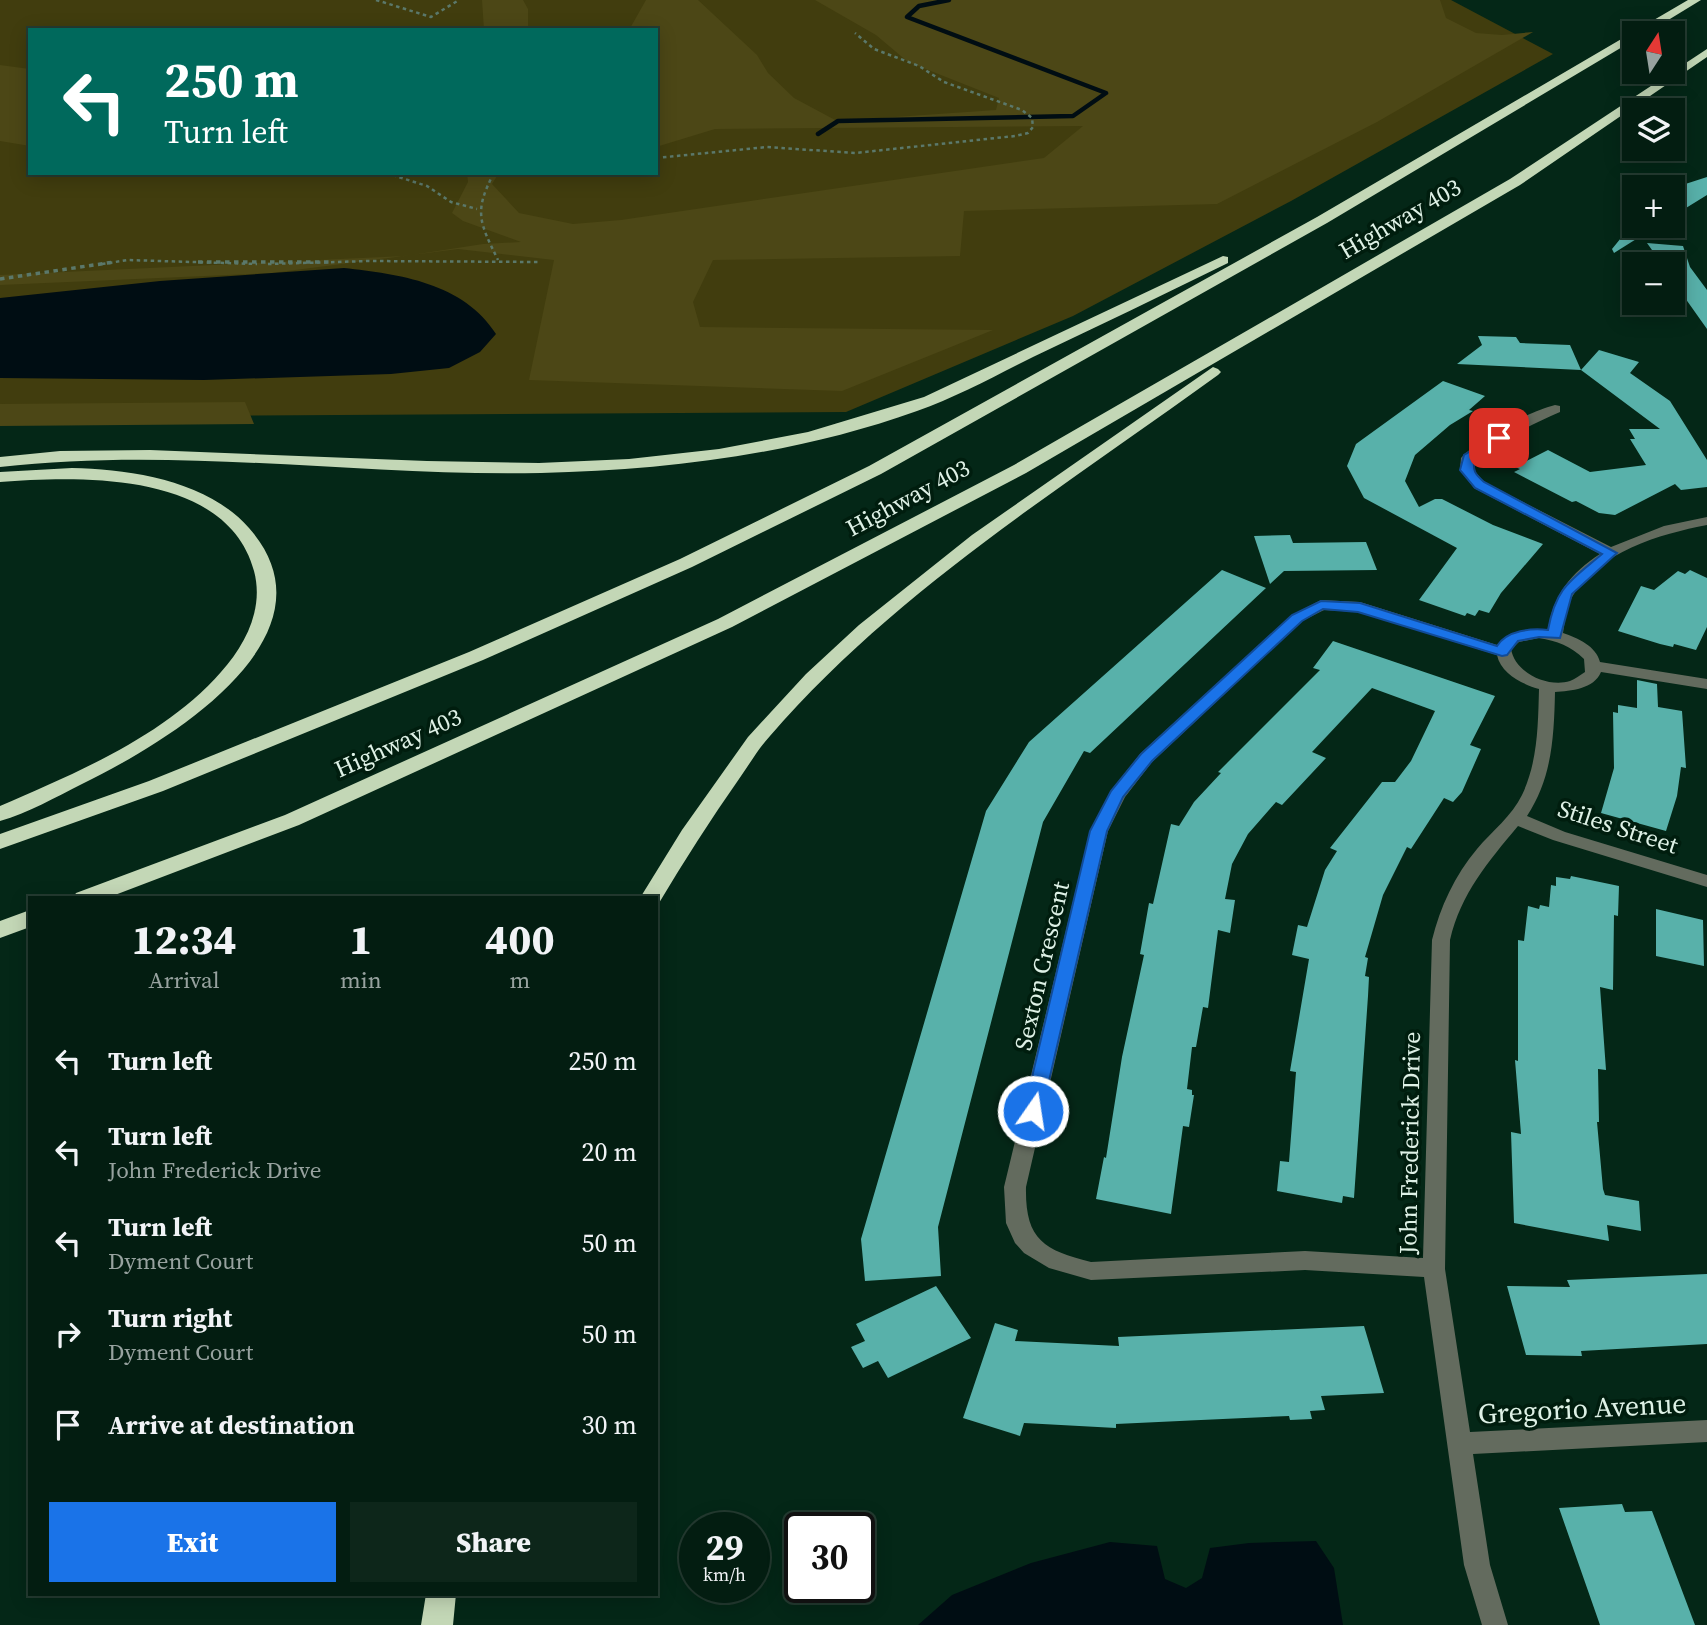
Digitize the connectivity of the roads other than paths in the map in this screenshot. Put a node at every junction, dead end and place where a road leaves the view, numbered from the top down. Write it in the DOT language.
graph roads {
  1 [pos="1696,0"];
  2 [pos="1660,21"];
  3 [pos="1622,43"];
  4 [pos="1707,52"];
  5 [pos="1388,180"];
  6 [pos="1299,308"];
  7 [pos="1555,409"];
  8 [pos="0,462"];
  9 [pos="0,477"];
  10 [pos="1707,521"];
  11 [pos="1611,553"];
  12 [pos="1555,635"];
  13 [pos="1502,652"];
  14 [pos="1594,666"];
  15 [pos="1707,684"];
  16 [pos="1547,686"];
  17 [pos="0,814"];
  18 [pos="1516,818"];
  19 [pos="0,842"];
  20 [pos="1707,881"];
  21 [pos="89,896"];
  22 [pos="653,896"];
  23 [pos="28,919"];
  24 [pos="0,930"];
  25 [pos="1434,1269"];
  26 [pos="1707,1431"];
  27 [pos="1460,1444"];
  28 [pos="441,1596"];
  29 [pos="437,1625"];
  30 [pos="1495,1625"];
  1 -- 2 [label="highway"];
  3 -- 5 [label="highway"];
  4 -- 6 [label="highway, Highway 403"];
  5 -- 8 [label="highway"];
  5 -- 19 [label="highway, Highway 403"];
  6 -- 21 [label="highway, Highway 403"];
  6 -- 22 [label="highway"];
  7 -- 11 [label="street"];
  9 -- 17 [label="highway"];
  10 -- 11 [label="street"];
  11 -- 12 [label="street"];
  12 -- 13 [label="street"];
  12 -- 14 [label="street"];
  13 -- 16 [label="street"];
  13 -- 25 [label="street, Sexton Crescent"];
  14 -- 15 [label="street"];
  14 -- 16 [label="street"];
  16 -- 18 [label="street, John Frederick Drive"];
  18 -- 20 [label="street, Stiles Street"];
  18 -- 25 [label="street, John Frederick Drive"];
  23 -- 24 [label="highway"];
  25 -- 27 [label="street, John Frederick Drive"];
  26 -- 27 [label="street, Gregorio Avenue"];
  27 -- 30 [label="street, John Frederick Drive"];
  28 -- 29 [label="highway"];
}
